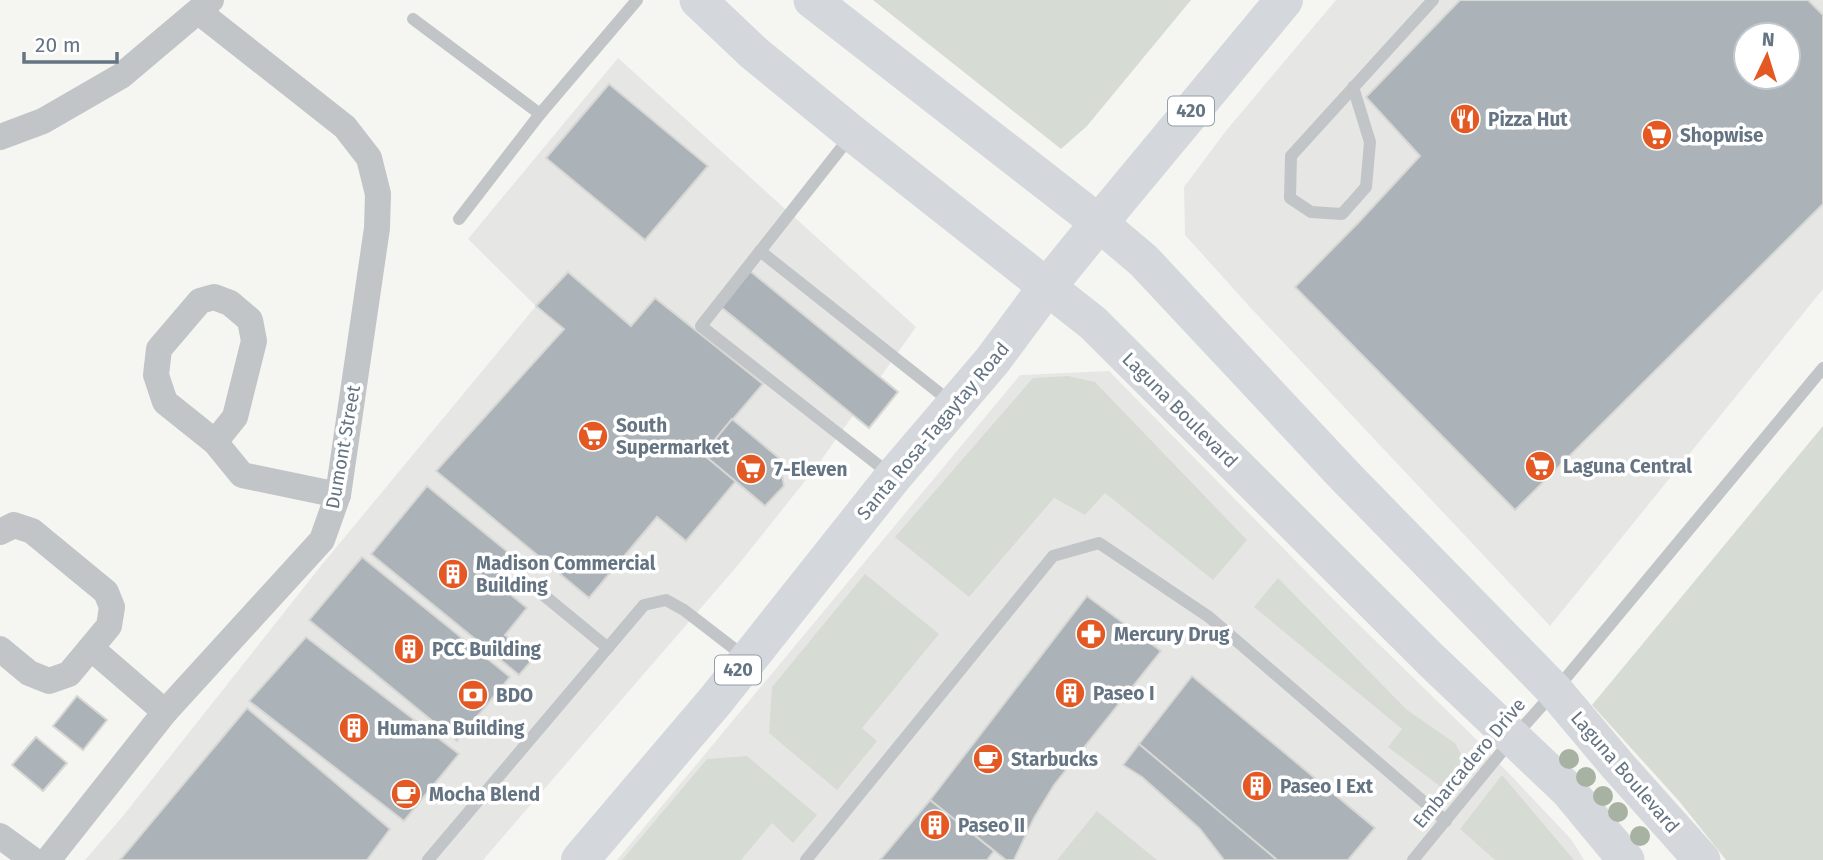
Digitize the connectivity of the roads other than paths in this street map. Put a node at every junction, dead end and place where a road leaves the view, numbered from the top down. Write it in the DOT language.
graph roads {
  1 [pos="698,0"];
  2 [pos="812,0"];
  3 [pos="1284,0"];
  4 [pos="1433,0"];
  5 [pos="629,3"];
  6 [pos="206,6"];
  7 [pos="413,19"];
  8 [pos="1353,87"];
  9 [pos="540,114"];
  10 [pos="853,134"];
  11 [pos="0,137"];
  12 [pos="459,219"];
  13 [pos="1099,223"];
  14 [pos="760,251"];
  15 [pos="1048,288"];
  16 [pos="1823,368"];
  17 [pos="955,405"];
  18 [pos="215,442"];
  19 [pos="893,477"];
  20 [pos="338,495"];
  21 [pos="0,532"];
  22 [pos="535,587"];
  23 [pos="91,648"];
  24 [pos="0,649"];
  25 [pos="608,649"];
  26 [pos="747,659"];
  27 [pos="1555,691"];
  28 [pos="165,712"];
  29 [pos="1513,738"];
  30 [pos="1446,821"];
  31 [pos="0,836"];
  32 [pos="33,860"];
  33 [pos="48,860"];
  34 [pos="428,860"];
  35 [pos="579,860"];
  36 [pos="806,860"];
  37 [pos="1413,860"];
  38 [pos="1626,860"];
  39 [pos="1702,860"];
  1 -- 10 [label="main road, Laguna Boulevard"];
  2 -- 13 [label="main road, Laguna Boulevard"];
  3 -- 13 [label="main road, Santa Rosa-Tagaytay Road / 420"];
  4 -- 8 [label="lane"];
  5 -- 9 [label="lane"];
  6 -- 11 [label="street"];
  6 -- 20 [label="street, Dumont Street"];
  7 -- 9 [label="lane"];
  8 -- 8 [label="lane"];
  9 -- 12 [label="lane"];
  10 -- 14 [label="lane"];
  10 -- 15 [label="main road, Laguna Boulevard"];
  13 -- 15 [label="main road, Santa Rosa-Tagaytay Road / 420"];
  13 -- 27 [label="main road, Laguna Boulevard"];
  14 -- 17 [label="lane"];
  14 -- 19 [label="lane"];
  15 -- 17 [label="main road, Santa Rosa-Tagaytay Road / 420"];
  15 -- 29 [label="main road, Laguna Boulevard"];
  16 -- 27 [label="lane, Embarcadero Drive"];
  17 -- 19 [label="main road, Santa Rosa-Tagaytay Road / 420"];
  18 -- 18 [label="street"];
  18 -- 20 [label="street"];
  19 -- 26 [label="main road, Santa Rosa-Tagaytay Road / 420"];
  20 -- 28 [label="street, Dumont Street"];
  21 -- 23 [label="street"];
  22 -- 25 [label="lane"];
  23 -- 24 [label="street"];
  23 -- 28 [label="street"];
  25 -- 26 [label="lane"];
  25 -- 34 [label="lane"];
  26 -- 35 [label="main road, Santa Rosa-Tagaytay Road / 420"];
  27 -- 29 [label="lane, Embarcadero Drive"];
  27 -- 39 [label="main road, Laguna Boulevard"];
  28 -- 33 [label="street, Dumont Street"];
  29 -- 30 [label="lane, Embarcadero Drive"];
  29 -- 38 [label="main road, Laguna Boulevard"];
  30 -- 36 [label="lane"];
  30 -- 37 [label="lane, Embarcadero Drive"];
  31 -- 32 [label="street"];
}
